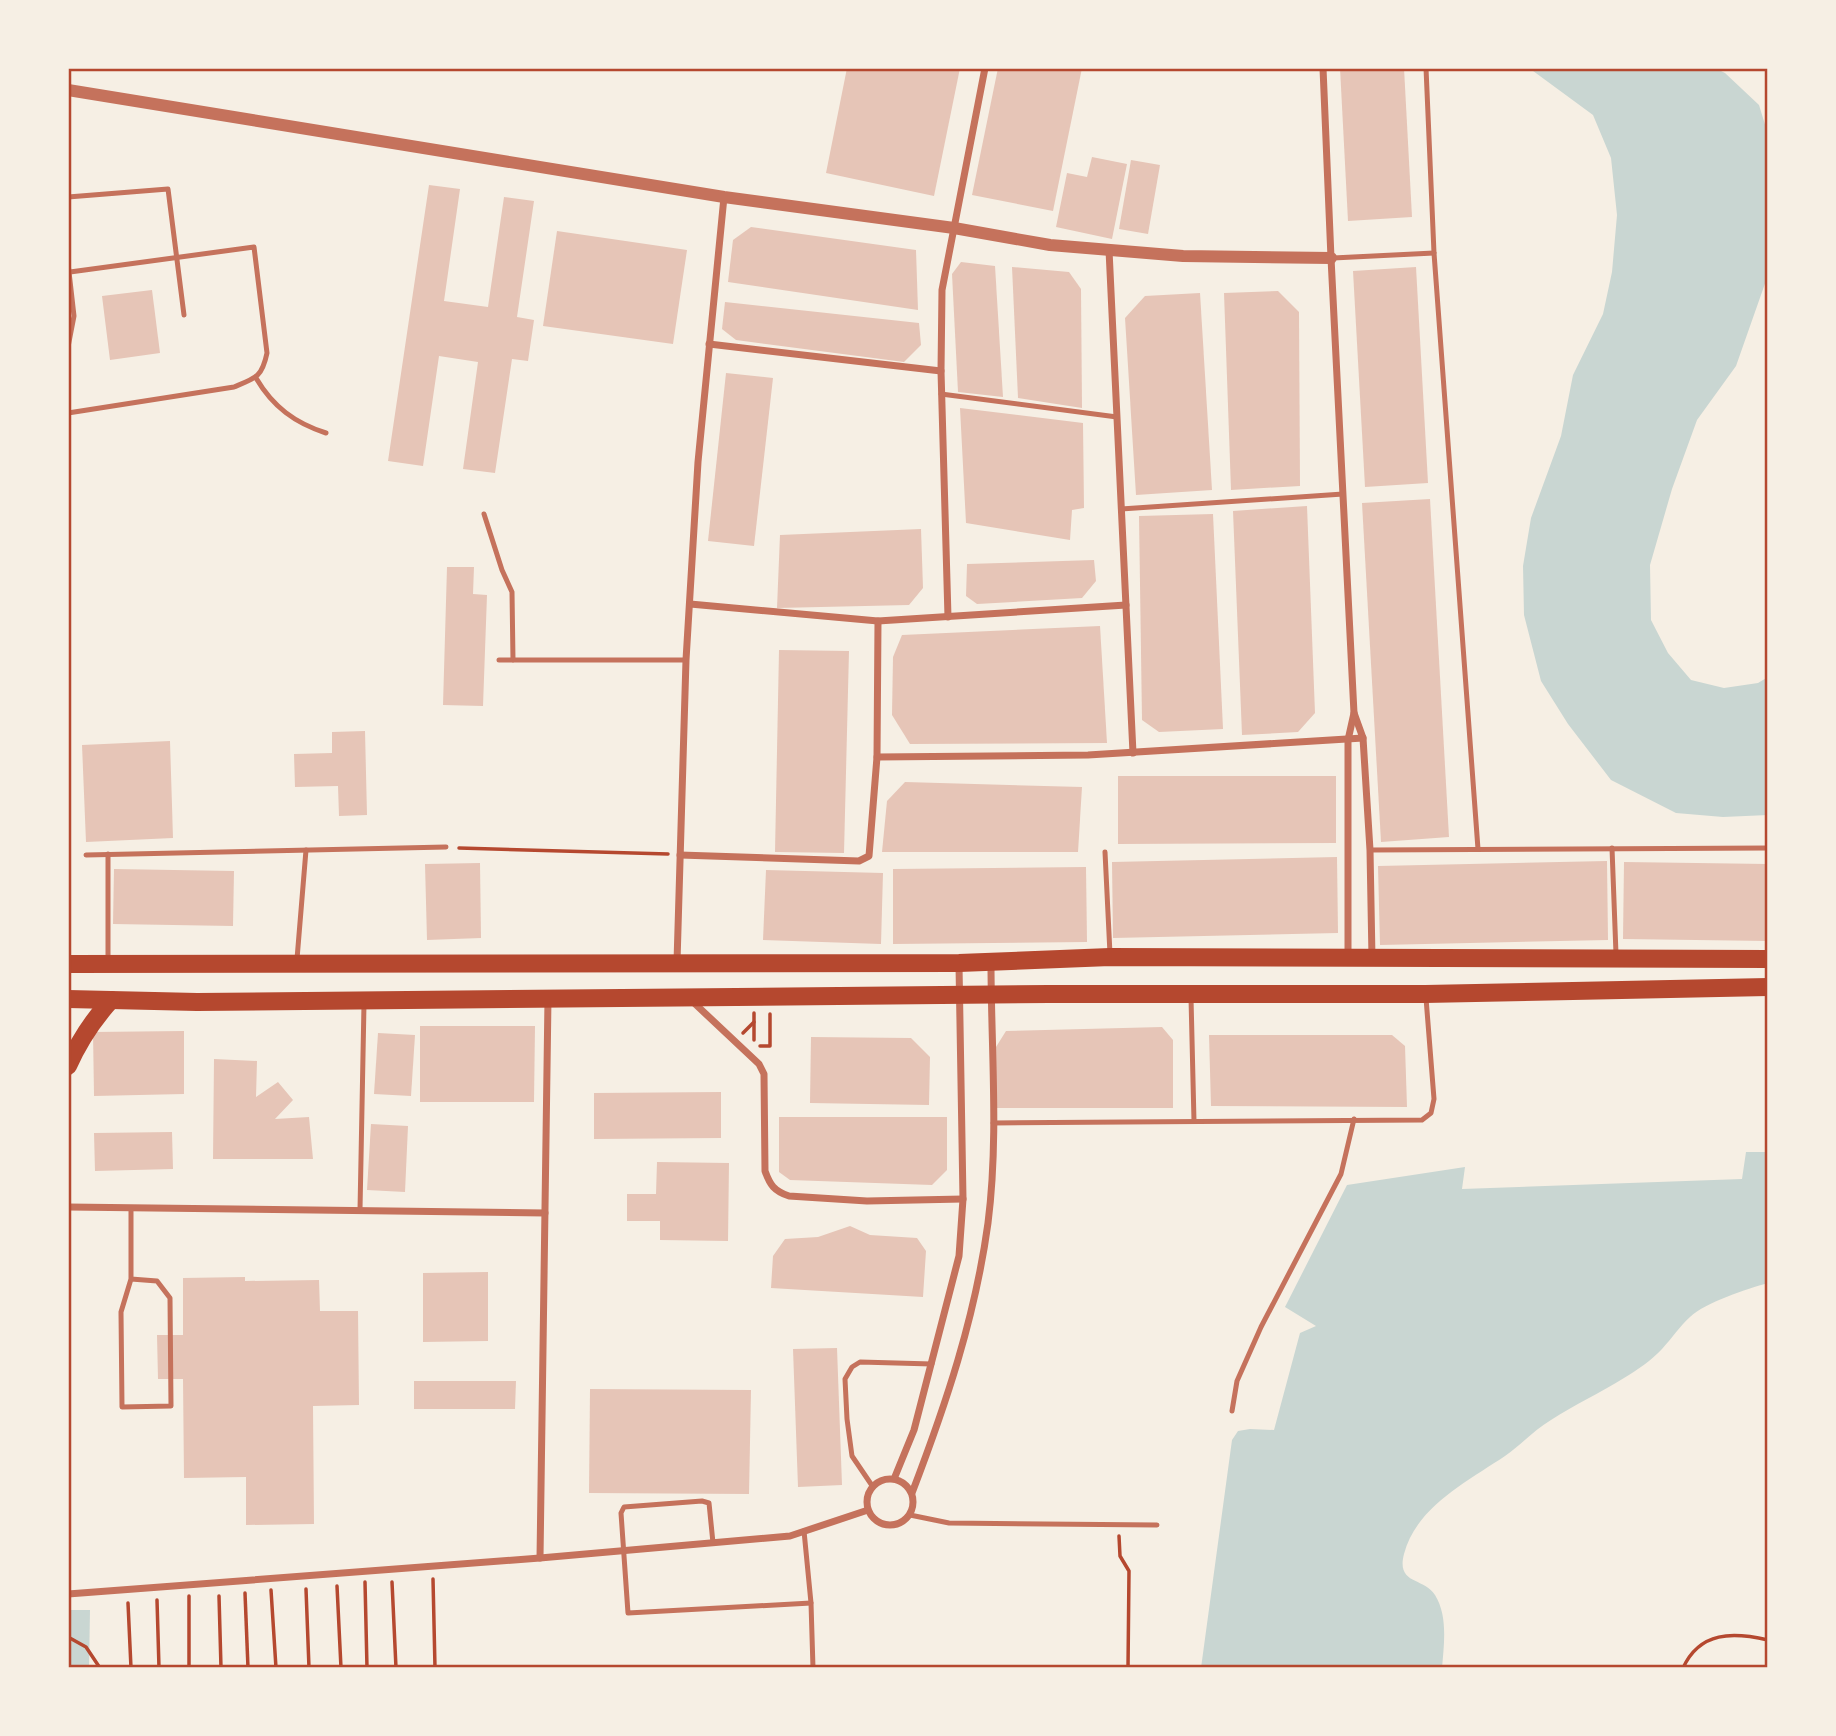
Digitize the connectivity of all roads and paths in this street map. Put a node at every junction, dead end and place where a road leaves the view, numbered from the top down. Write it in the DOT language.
graph roads {
  1 [pos="985,68"];
  2 [pos="1324,68"];
  3 [pos="1426,68"];
  4 [pos="68,90"];
  5 [pos="68,197"];
  6 [pos="724,197"];
  7 [pos="954,228"];
  8 [pos="1110,250"];
  9 [pos="1434,253"];
  10 [pos="177,257"];
  11 [pos="1331,258"];
  12 [pos="68,263"];
  13 [pos="70,272"];
  14 [pos="184,315"];
  15 [pos="709,344"];
  16 [pos="68,347"];
  17 [pos="940,371"];
  18 [pos="256,378"];
  19 [pos="941,394"];
  20 [pos="68,413"];
  21 [pos="1117,417"];
  22 [pos="326,433"];
  23 [pos="1343,494"];
  24 [pos="1121,509"];
  25 [pos="484,514"];
  26 [pos="690,604"];
  27 [pos="1126,605"];
  28 [pos="948,617"];
  29 [pos="878,621"];
  30 [pos="499,660"];
  31 [pos="513,660"];
  32 [pos="686,660"];
  33 [pos="1354,713"];
  34 [pos="1363,738"];
  35 [pos="1348,740"];
  36 [pos="1133,752"];
  37 [pos="877,757"];
  38 [pos="446,847"];
  39 [pos="1612,848"];
  40 [pos="1768,848"];
  41 [pos="1478,849"];
  42 [pos="306,850"];
  43 [pos="1370,850"];
  44 [pos="1105,852"];
  45 [pos="86,855"];
  46 [pos="108,855"];
  47 [pos="680,855"];
  48 [pos="1110,957"];
  49 [pos="1616,957"];
  50 [pos="1348,959"];
  51 [pos="1372,959"];
  52 [pos="1768,959"];
  53 [pos="677,963"];
  54 [pos="959,963"];
  55 [pos="992,963"];
  56 [pos="68,964"];
  57 [pos="107,964"];
  58 [pos="296,964"];
  59 [pos="1768,987"];
  60 [pos="1425,994"];
  61 [pos="958,995"];
  62 [pos="991,995"];
  63 [pos="1191,995"];
  64 [pos="688,998"];
  65 [pos="68,999"];
  66 [pos="548,999"];
  67 [pos="111,1000"];
  68 [pos="364,1000"];
  69 [pos="754,1022"];
  70 [pos="770,1023"];
  71 [pos="68,1066"];
  72 [pos="1354,1119"];
  73 [pos="1194,1121"];
  74 [pos="993,1123"];
  75 [pos="963,1199"];
  76 [pos="68,1208"];
  77 [pos="131,1208"];
  78 [pos="360,1210"];
  79 [pos="545,1213"];
  80 [pos="131,1279"];
  81 [pos="932,1364"];
  82 [pos="1232,1411"];
  83 [pos="894,1479"];
  84 [pos="873,1487"];
  85 [pos="912,1493"];
  86 [pos="868,1510"];
  87 [pos="910,1515"];
  88 [pos="1119,1524"];
  89 [pos="1157,1525"];
  90 [pos="804,1531"];
  91 [pos="713,1543"];
  92 [pos="623,1551"];
  93 [pos="540,1558"];
  94 [pos="433,1566"];
  95 [pos="391,1570"];
  96 [pos="365,1572"];
  97 [pos="336,1574"];
  98 [pos="305,1576"];
  99 [pos="270,1579"];
  100 [pos="244,1581"];
  101 [pos="219,1583"];
  102 [pos="189,1585"];
  103 [pos="157,1587"];
  104 [pos="127,1590"];
  105 [pos="68,1594"];
  106 [pos="811,1603"];
  107 [pos="68,1637"];
  108 [pos="1768,1640"];
  109 [pos="100,1668"];
  110 [pos="131,1668"];
  111 [pos="159,1668"];
  112 [pos="189,1668"];
  113 [pos="221,1668"];
  114 [pos="248,1668"];
  115 [pos="276,1668"];
  116 [pos="309,1668"];
  117 [pos="341,1668"];
  118 [pos="367,1668"];
  119 [pos="396,1668"];
  120 [pos="435,1668"];
  121 [pos="813,1668"];
  122 [pos="1128,1668"];
  123 [pos="1683,1668"];
  1 -- 7 [label="street"];
  2 -- 11 [label="street"];
  3 -- 9 [label="lane"];
  4 -- 6 [label="street"];
  5 -- 10 [label="lane"];
  6 -- 7 [label="street"];
  6 -- 15 [label="street"];
  7 -- 8 [label="street"];
  7 -- 17 [label="street"];
  8 -- 11 [label="street"];
  8 -- 21 [label="street"];
  9 -- 11 [label="lane"];
  9 -- 41 [label="lane"];
  10 -- 13 [label="lane"];
  10 -- 14 [label="lane"];
  10 -- 18 [label="lane"];
  11 -- 23 [label="street"];
  12 -- 13 [label="lane"];
  13 -- 16 [label="lane"];
  15 -- 17 [label="street"];
  15 -- 26 [label="street"];
  17 -- 19 [label="street"];
  18 -- 20 [label="lane"];
  18 -- 22 [label="lane"];
  19 -- 21 [label="lane"];
  19 -- 28 [label="street"];
  21 -- 24 [label="street"];
  23 -- 24 [label="lane"];
  23 -- 33 [label="street"];
  24 -- 27 [label="street"];
  25 -- 31 [label="lane"];
  26 -- 29 [label="street"];
  26 -- 32 [label="street"];
  27 -- 28 [label="street"];
  27 -- 36 [label="street"];
  28 -- 29 [label="street"];
  29 -- 37 [label="street"];
  30 -- 31 [label="lane"];
  31 -- 32 [label="lane"];
  32 -- 47 [label="street"];
  33 -- 34 [label="street"];
  33 -- 35 [label="street"];
  34 -- 35 [label="street"];
  34 -- 43 [label="street"];
  35 -- 36 [label="street"];
  35 -- 50 [label="street"];
  36 -- 37 [label="street"];
  37 -- 47 [label="street"];
  38 -- 42 [label="lane"];
  38 -- 47 [label="path"];
  39 -- 40 [label="lane"];
  39 -- 41 [label="lane"];
  39 -- 49 [label="lane"];
  41 -- 43 [label="lane"];
  42 -- 46 [label="lane"];
  42 -- 58 [label="lane"];
  43 -- 51 [label="street"];
  44 -- 48 [label="lane"];
  45 -- 46 [label="lane"];
  46 -- 57 [label="lane"];
  47 -- 53 [label="street"];
  48 -- 50 [label="highway"];
  48 -- 55 [label="highway"];
  49 -- 51 [label="highway"];
  49 -- 52 [label="highway"];
  50 -- 51 [label="highway"];
  53 -- 54 [label="highway"];
  53 -- 58 [label="highway"];
  54 -- 55 [label="highway"];
  54 -- 61 [label="street"];
  55 -- 62 [label="street"];
  56 -- 57 [label="highway"];
  57 -- 58 [label="highway"];
  59 -- 60 [label="highway"];
  60 -- 63 [label="highway"];
  60 -- 72 [label="lane"];
  61 -- 62 [label="highway"];
  61 -- 64 [label="highway"];
  61 -- 75 [label="street"];
  62 -- 63 [label="highway"];
  62 -- 74 [label="street"];
  63 -- 73 [label="lane"];
  64 -- 66 [label="highway"];
  64 -- 75 [label="street"];
  65 -- 67 [label="highway"];
  66 -- 68 [label="highway"];
  66 -- 79 [label="street"];
  67 -- 68 [label="highway"];
  67 -- 71 [label="highway"];
  68 -- 78 [label="lane"];
  69 -- 70 [label="path"];
  72 -- 73 [label="lane"];
  72 -- 82 [label="lane"];
  73 -- 74 [label="lane"];
  74 -- 85 [label="street"];
  75 -- 81 [label="street"];
  76 -- 77 [label="street"];
  77 -- 78 [label="street"];
  77 -- 80 [label="lane"];
  78 -- 79 [label="street"];
  79 -- 93 [label="street"];
  80 -- 80 [label="lane"];
  81 -- 83 [label="street"];
  81 -- 84 [label="lane"];
  83 -- 84 [label="street"];
  83 -- 85 [label="street"];
  84 -- 86 [label="street"];
  85 -- 87 [label="street"];
  86 -- 87 [label="street"];
  86 -- 90 [label="street"];
  87 -- 88 [label="lane"];
  88 -- 89 [label="lane"];
  88 -- 122 [label="path"];
  90 -- 91 [label="street"];
  90 -- 106 [label="lane"];
  91 -- 92 [label="street"];
  91 -- 92 [label="lane"];
  92 -- 93 [label="street"];
  92 -- 106 [label="lane"];
  93 -- 94 [label="street"];
  94 -- 95 [label="street"];
  94 -- 120 [label="path"];
  95 -- 96 [label="street"];
  95 -- 119 [label="path"];
  96 -- 97 [label="street"];
  96 -- 118 [label="path"];
  97 -- 98 [label="street"];
  97 -- 117 [label="path"];
  98 -- 99 [label="street"];
  98 -- 116 [label="path"];
  99 -- 100 [label="street"];
  99 -- 115 [label="path"];
  100 -- 101 [label="street"];
  100 -- 114 [label="path"];
  101 -- 102 [label="street"];
  101 -- 113 [label="path"];
  102 -- 103 [label="street"];
  102 -- 112 [label="path"];
  103 -- 104 [label="street"];
  103 -- 111 [label="path"];
  104 -- 105 [label="street"];
  104 -- 110 [label="path"];
  106 -- 121 [label="lane"];
  107 -- 109 [label="path"];
  108 -- 123 [label="path"];
}
